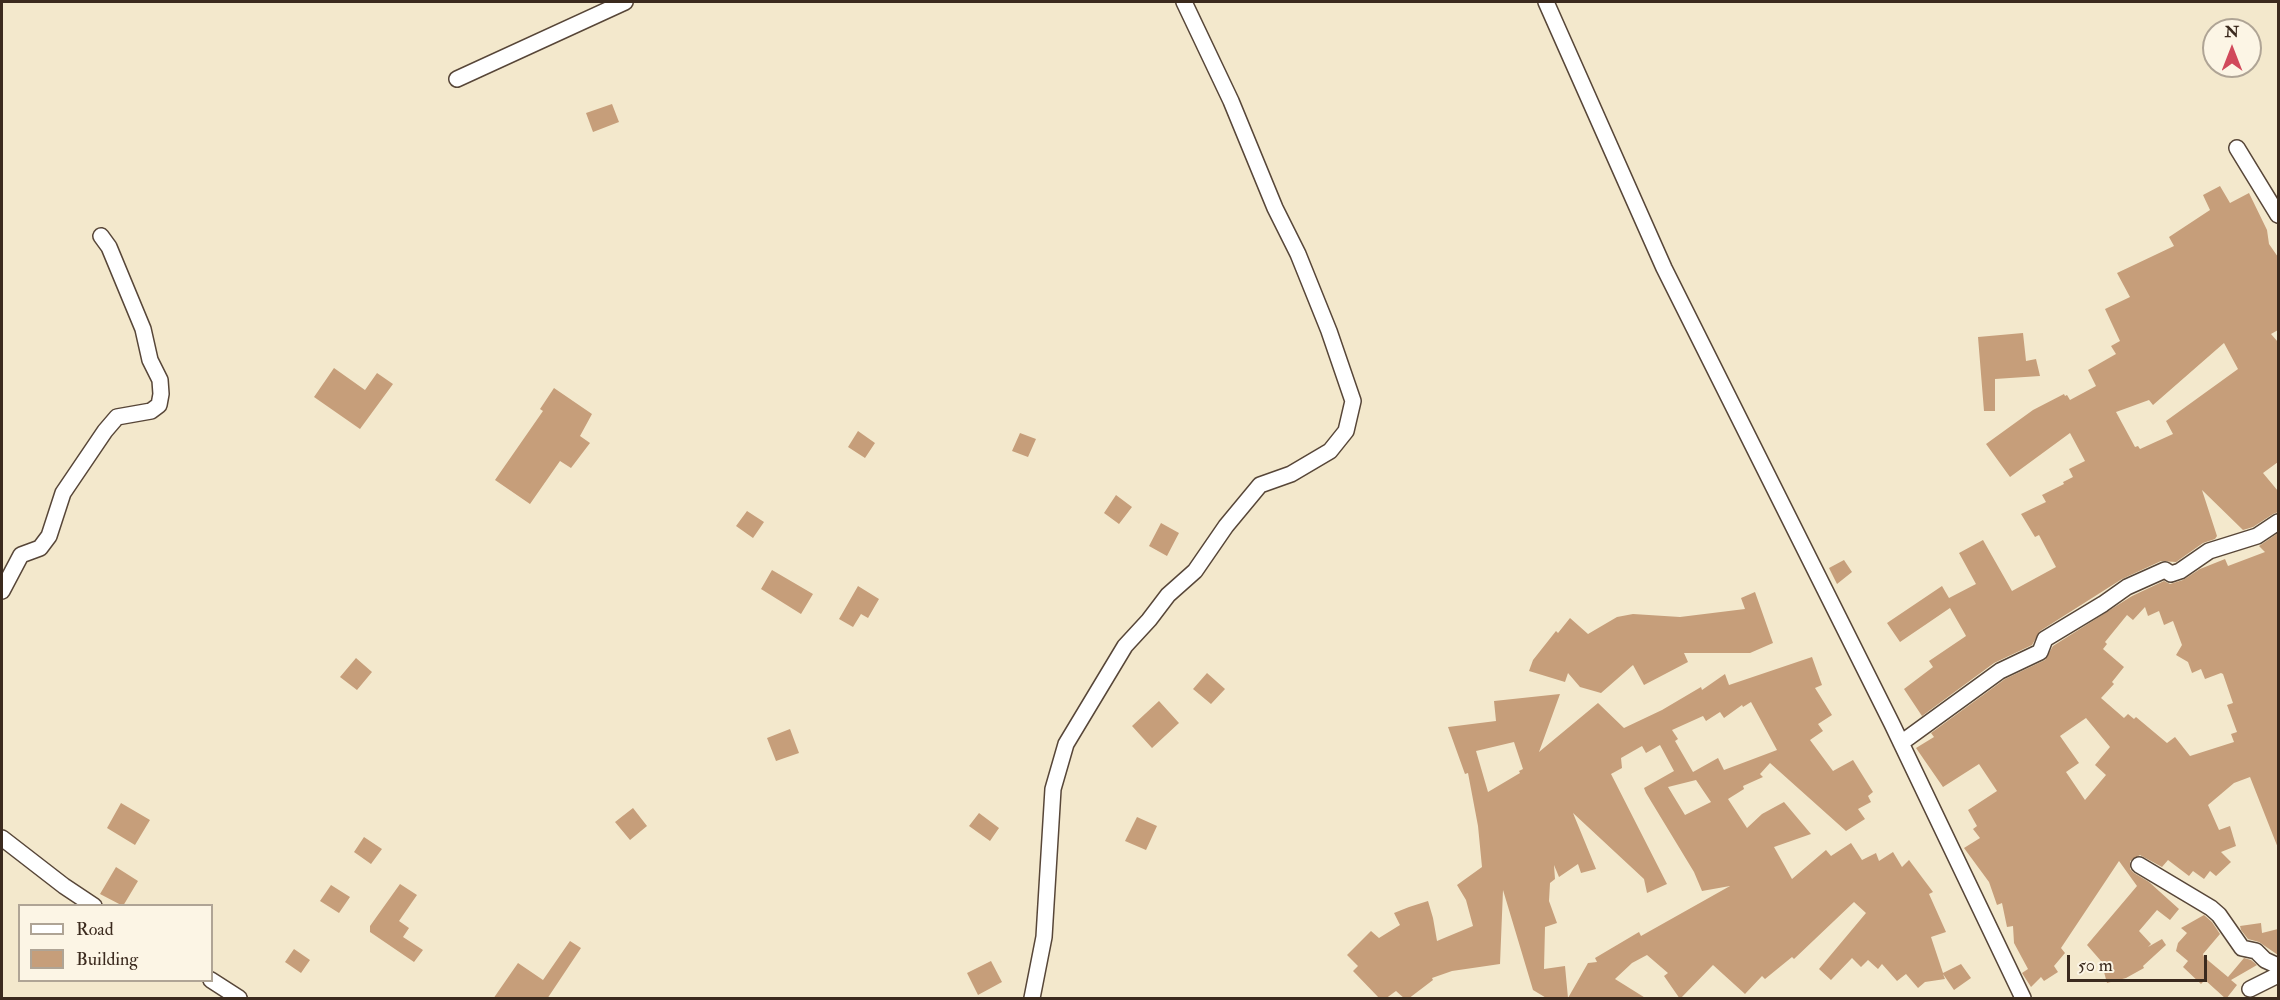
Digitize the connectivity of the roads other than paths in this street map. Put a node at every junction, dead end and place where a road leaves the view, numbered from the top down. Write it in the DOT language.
graph roads {
  1 [pos="625,2"];
  2 [pos="1184,2"];
  3 [pos="1546,2"];
  4 [pos="457,79"];
  5 [pos="2237,148"];
  6 [pos="2278,215"];
  7 [pos="101,236"];
  8 [pos="2278,522"];
  9 [pos="2,591"];
  10 [pos="1901,743"];
  11 [pos="2,838"];
  12 [pos="2139,865"];
  13 [pos="91,904"];
  14 [pos="2278,966"];
  15 [pos="2278,975"];
  16 [pos="213,982"];
  17 [pos="2250,989"];
  18 [pos="239,999"];
  19 [pos="1032,999"];
  20 [pos="2023,999"];
  1 -- 4 [label="street"];
  2 -- 19 [label="street"];
  3 -- 10 [label="street"];
  5 -- 6 [label="street"];
  7 -- 9 [label="street"];
  8 -- 10 [label="street"];
  10 -- 20 [label="street"];
  11 -- 13 [label="street"];
  12 -- 14 [label="street"];
  15 -- 17 [label="street"];
  16 -- 18 [label="street"];
}
